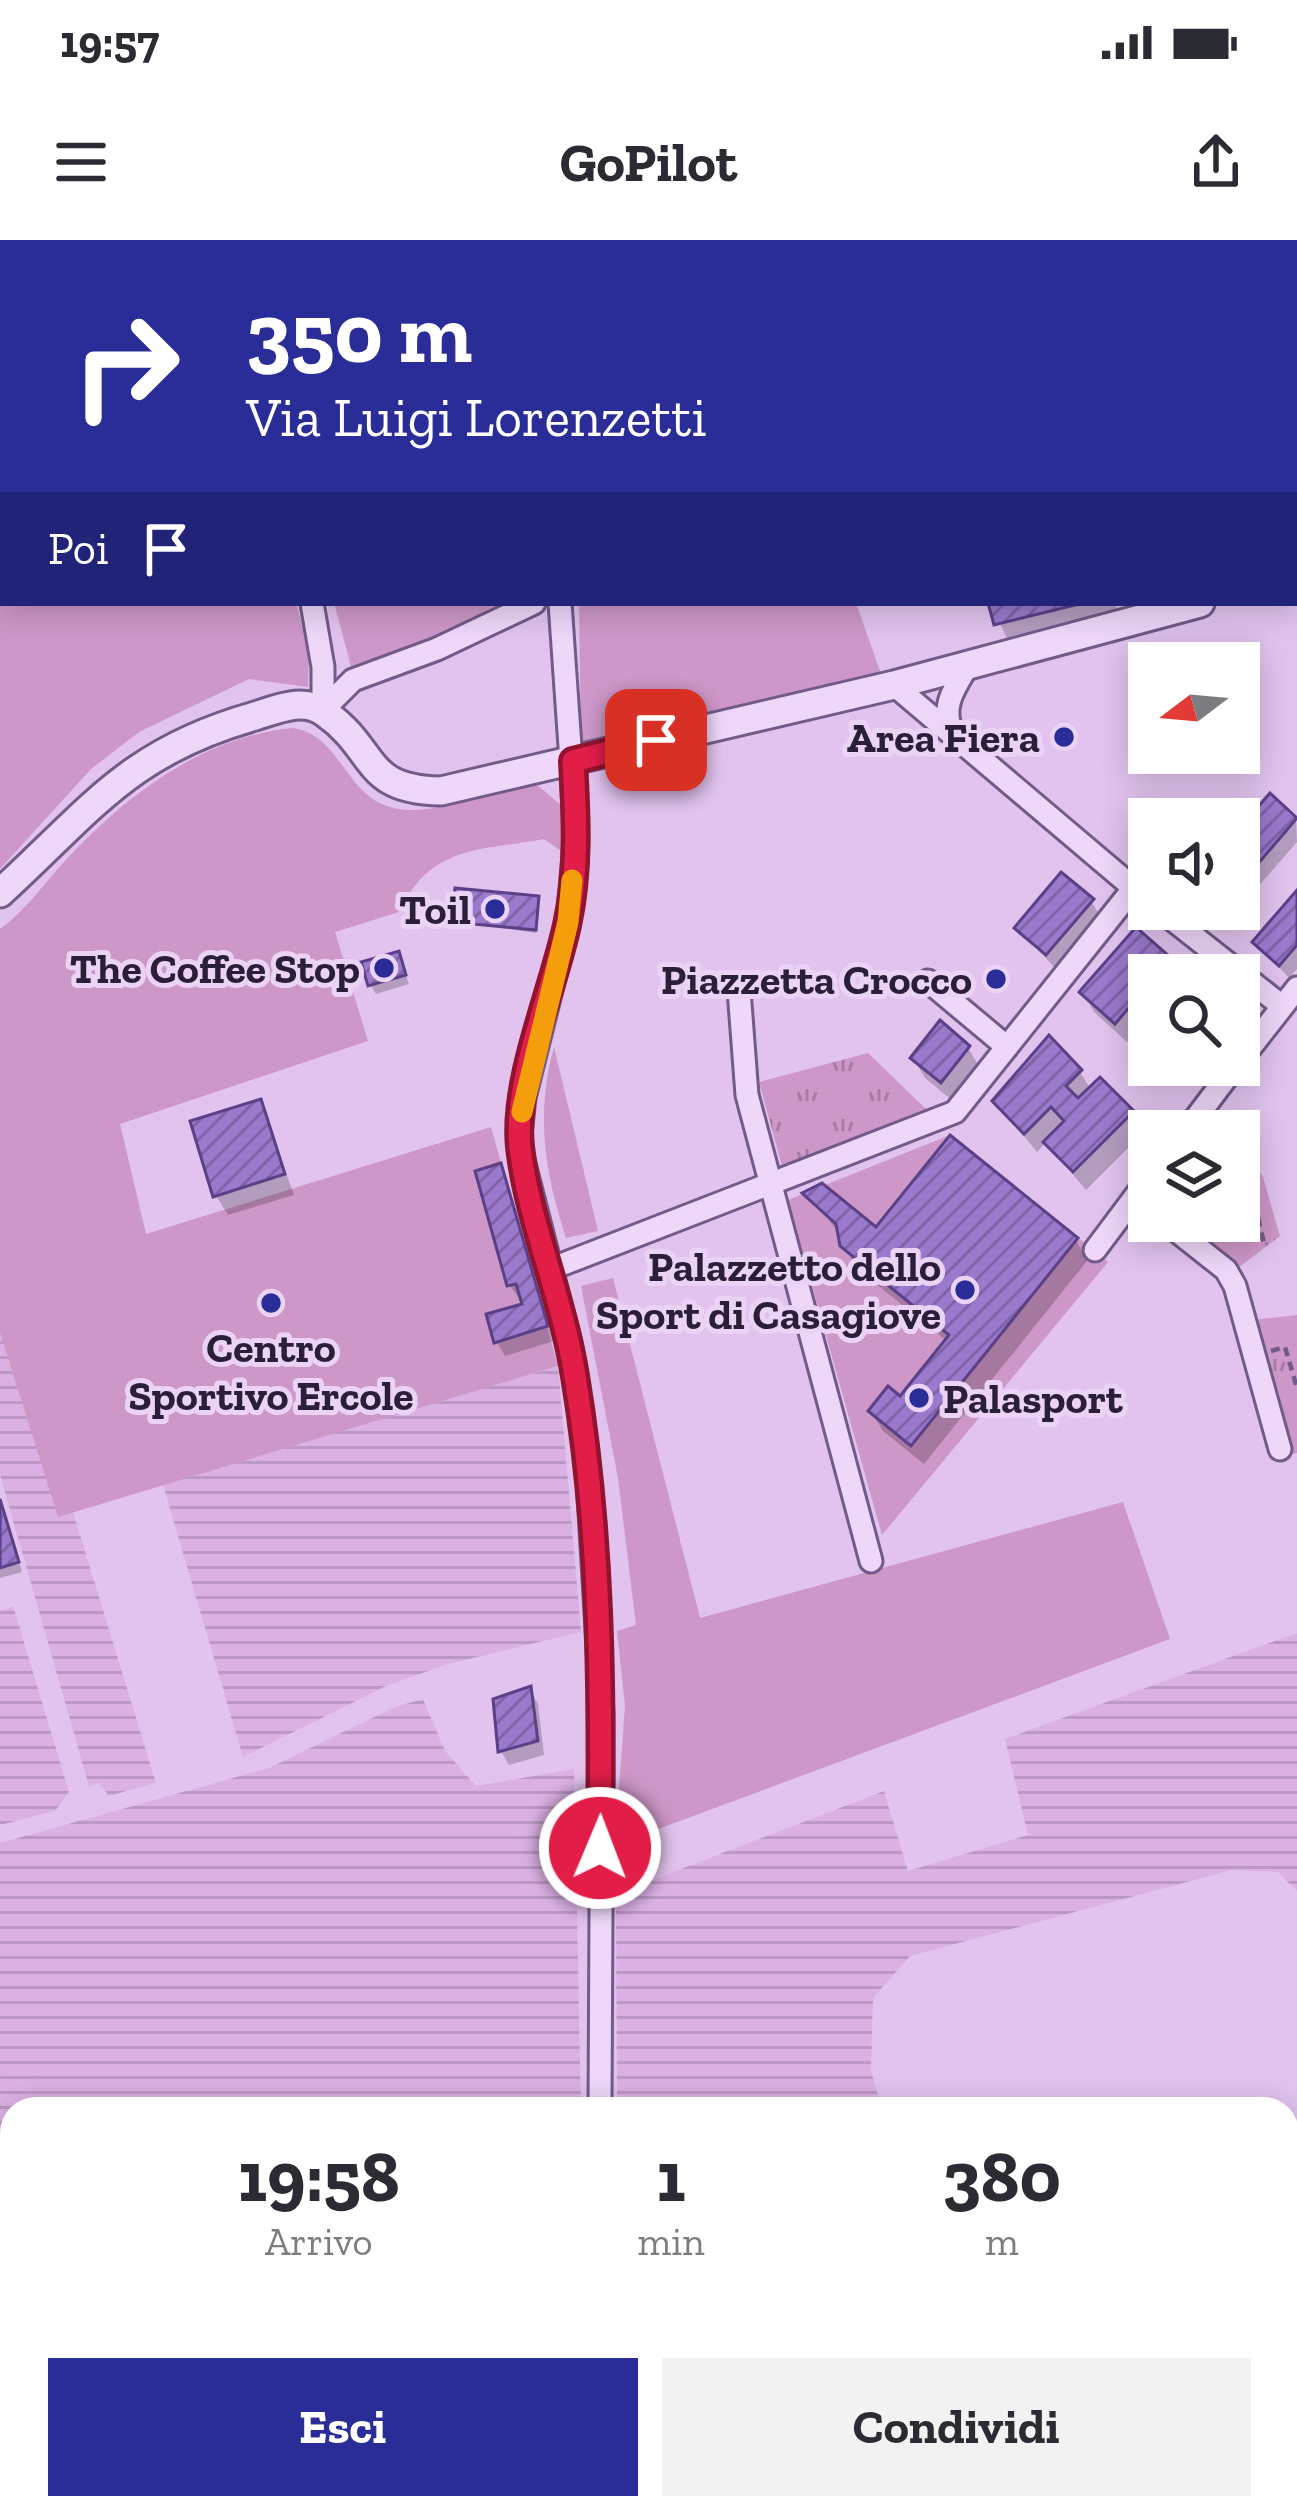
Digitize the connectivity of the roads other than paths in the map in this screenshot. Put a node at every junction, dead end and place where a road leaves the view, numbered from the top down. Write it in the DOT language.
graph roads {
  1 [pos="312,606"];
  2 [pos="527,606"];
  3 [pos="560,606"];
  4 [pos="1189,606"];
  5 [pos="970,662"];
  6 [pos="894,685"];
  7 [pos="323,710"];
  8 [pos="953,734"];
  9 [pos="573,761"];
  10 [pos="1128,884"];
  11 [pos="0,893"];
  12 [pos="1128,910"];
  13 [pos="1186,930"];
  14 [pos="928,981"];
  15 [pos="1297,988"];
  16 [pos="739,990"];
  17 [pos="1282,1006"];
  18 [pos="1260,1034"];
  19 [pos="1007,1047"];
  20 [pos="1220,1086"];
  21 [pos="1202,1110"];
  22 [pos="772,1185"];
  23 [pos="1128,1217"];
  24 [pos="1191,1242"];
  25 [pos="1095,1250"];
  26 [pos="553,1268"];
  27 [pos="1280,1449"];
  28 [pos="872,1561"];
  29 [pos="600,2097"];
  1 -- 7 [label="street"];
  2 -- 7 [label="street"];
  3 -- 9 [label="street"];
  4 -- 5 [label="street"];
  5 -- 6 [label="street"];
  5 -- 8 [label="street"];
  6 -- 8 [label="street"];
  6 -- 9 [label="street"];
  7 -- 9 [label="street"];
  7 -- 11 [label="street"];
  8 -- 10 [label="street"];
  9 -- 26 [label="street"];
  12 -- 19 [label="street"];
  13 -- 17 [label="street"];
  14 -- 19 [label="street"];
  15 -- 17 [label="street"];
  16 -- 22 [label="street"];
  17 -- 18 [label="street"];
  19 -- 22 [label="street"];
  20 -- 21 [label="street"];
  22 -- 26 [label="street"];
  22 -- 28 [label="street"];
  23 -- 25 [label="street"];
  24 -- 27 [label="street"];
  26 -- 29 [label="street"];
}
